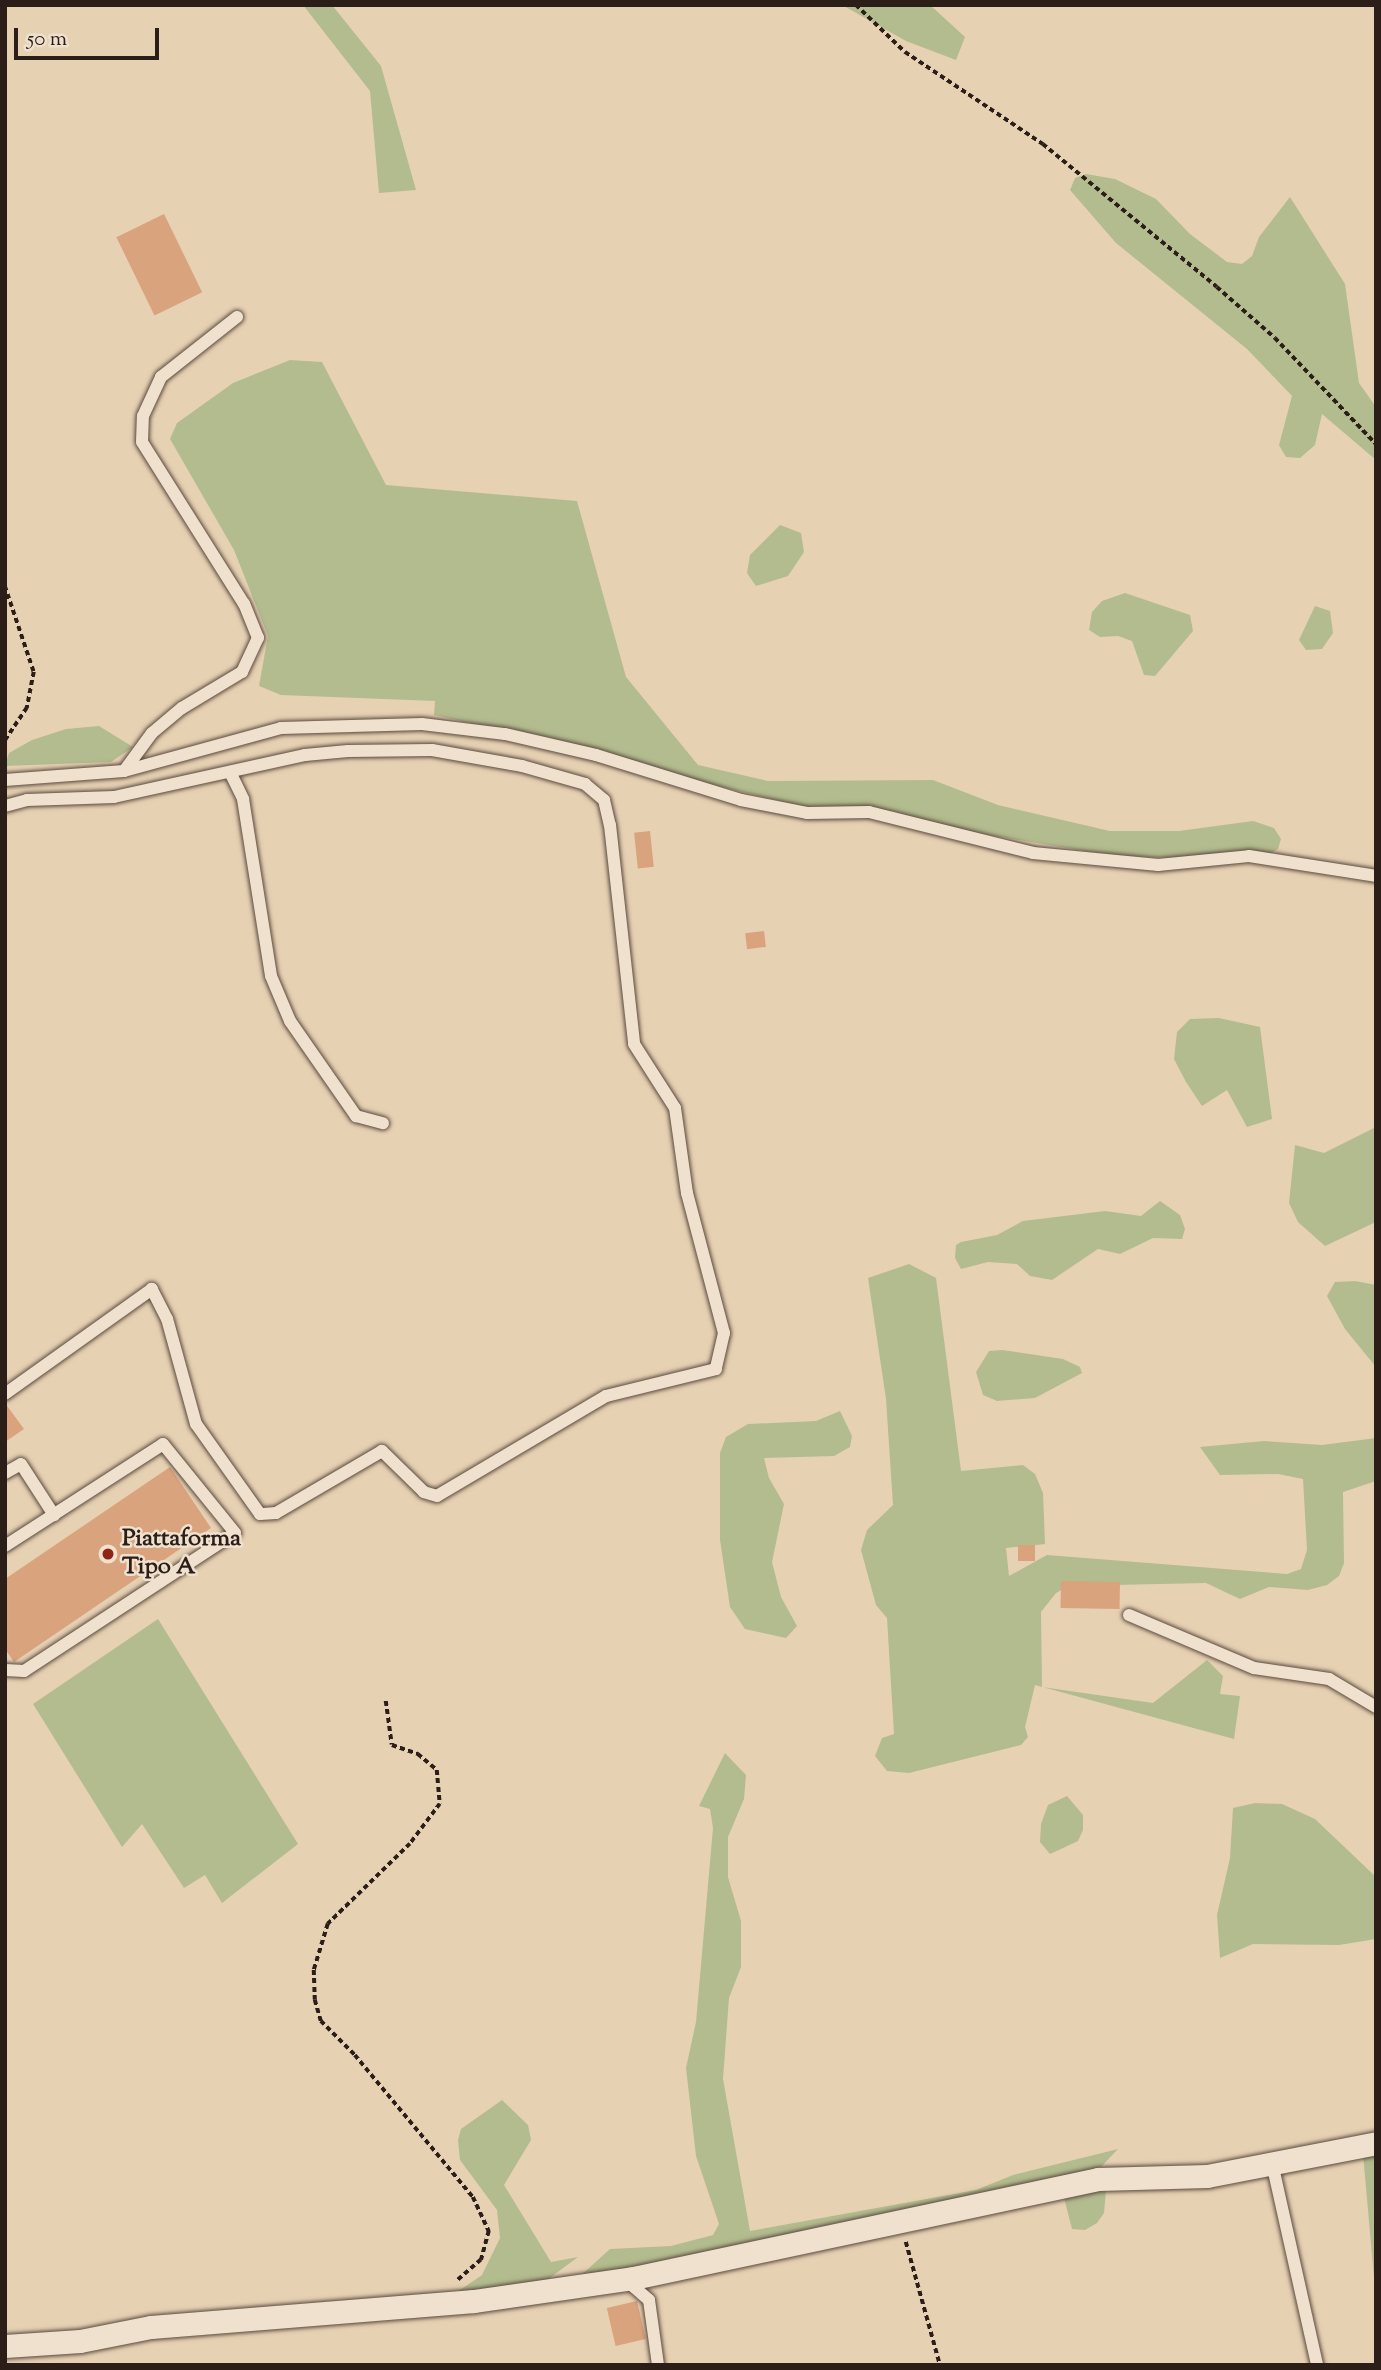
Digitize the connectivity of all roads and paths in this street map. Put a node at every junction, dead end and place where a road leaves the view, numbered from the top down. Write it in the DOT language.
graph roads {
  1 [pos="856,5"];
  2 [pos="237,317"];
  3 [pos="1376,444"];
  4 [pos="5,586"];
  5 [pos="5,741"];
  6 [pos="124,771"];
  7 [pos="230,772"];
  8 [pos="5,780"];
  9 [pos="5,806"];
  10 [pos="1376,876"];
  11 [pos="383,1123"];
  12 [pos="5,1394"];
  13 [pos="5,1473"];
  14 [pos="54,1515"];
  15 [pos="5,1546"];
  16 [pos="1129,1615"];
  17 [pos="5,1670"];
  18 [pos="386,1701"];
  19 [pos="1376,1707"];
  20 [pos="1376,2143"];
  21 [pos="1272,2163"];
  22 [pos="901,2223"];
  23 [pos="633,2278"];
  24 [pos="431,2302"];
  25 [pos="5,2346"];
  26 [pos="658,2365"];
  27 [pos="940,2365"];
  28 [pos="1317,2365"];
  1 -- 3 [label="path"];
  2 -- 6 [label="lane"];
  4 -- 5 [label="path"];
  6 -- 8 [label="lane"];
  6 -- 10 [label="lane"];
  7 -- 9 [label="lane"];
  7 -- 11 [label="lane"];
  7 -- 12 [label="lane"];
  13 -- 14 [label="lane"];
  14 -- 15 [label="lane"];
  14 -- 17 [label="lane"];
  16 -- 19 [label="lane"];
  18 -- 24 [label="path"];
  20 -- 21 [label="street"];
  21 -- 22 [label="street"];
  21 -- 28 [label="lane"];
  22 -- 23 [label="street"];
  22 -- 27 [label="path"];
  23 -- 24 [label="street"];
  23 -- 26 [label="lane"];
  24 -- 25 [label="street"];
}
